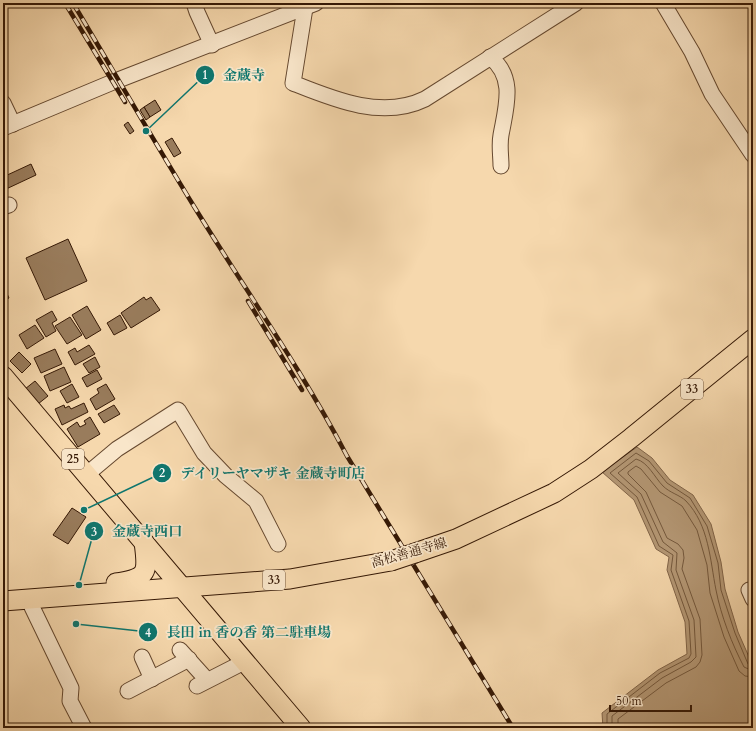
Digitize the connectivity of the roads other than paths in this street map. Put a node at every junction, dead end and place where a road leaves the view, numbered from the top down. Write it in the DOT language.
graph roads {
  1 [pos="194,3"];
  2 [pos="576,3"];
  3 [pos="663,3"];
  4 [pos="311,5"];
  5 [pos="212,45"];
  6 [pos="490,57"];
  7 [pos="3,103"];
  8 [pos="8,126"];
  9 [pos="753,155"];
  10 [pos="501,166"];
  11 [pos="753,339"];
  12 [pos="3,376"];
  13 [pos="86,475"];
  14 [pos="144,542"];
  15 [pos="278,544"];
  16 [pos="163,565"];
  17 [pos="290,579"];
  18 [pos="181,587"];
  19 [pos="156,588"];
  20 [pos="61,596"];
  21 [pos="3,601"];
  22 [pos="32,607"];
  23 [pos="210,622"];
  24 [pos="142,657"];
  25 [pos="244,662"];
  26 [pos="152,678"];
  27 [pos="128,691"];
  28 [pos="84,728"];
  29 [pos="301,728"];
  1 -- 5 [label="street"];
  2 -- 6 [label="street"];
  3 -- 9 [label="street"];
  4 -- 5 [label="street"];
  4 -- 6 [label="street"];
  5 -- 8 [label="street"];
  6 -- 10 [label="street"];
  7 -- 8 [label="street"];
  11 -- 17 [label="main road, 高松善通寺線 / 33, bridge"];
  12 -- 13 [label="main road, 25"];
  13 -- 14 [label="main road, 25"];
  13 -- 15 [label="street"];
  14 -- 16 [label="main road, 25"];
  14 -- 20 [label="main road"];
  16 -- 18 [label="main road, 25"];
  16 -- 19 [label="main road"];
  17 -- 18 [label="main road, 高松善通寺線 / 33"];
  17 -- 23 [label="main road"];
  18 -- 19 [label="main road, 高松善通寺線 / 33"];
  18 -- 23 [label="main road, 25"];
  19 -- 20 [label="main road, 高松善通寺線 / 33"];
  20 -- 21 [label="main road, 高松善通寺線 / 33"];
  22 -- 28 [label="street"];
  23 -- 25 [label="main road, 25"];
  24 -- 26 [label="street"];
  25 -- 26 [label="street"];
  25 -- 29 [label="main road, 25"];
  26 -- 27 [label="street"];
}
